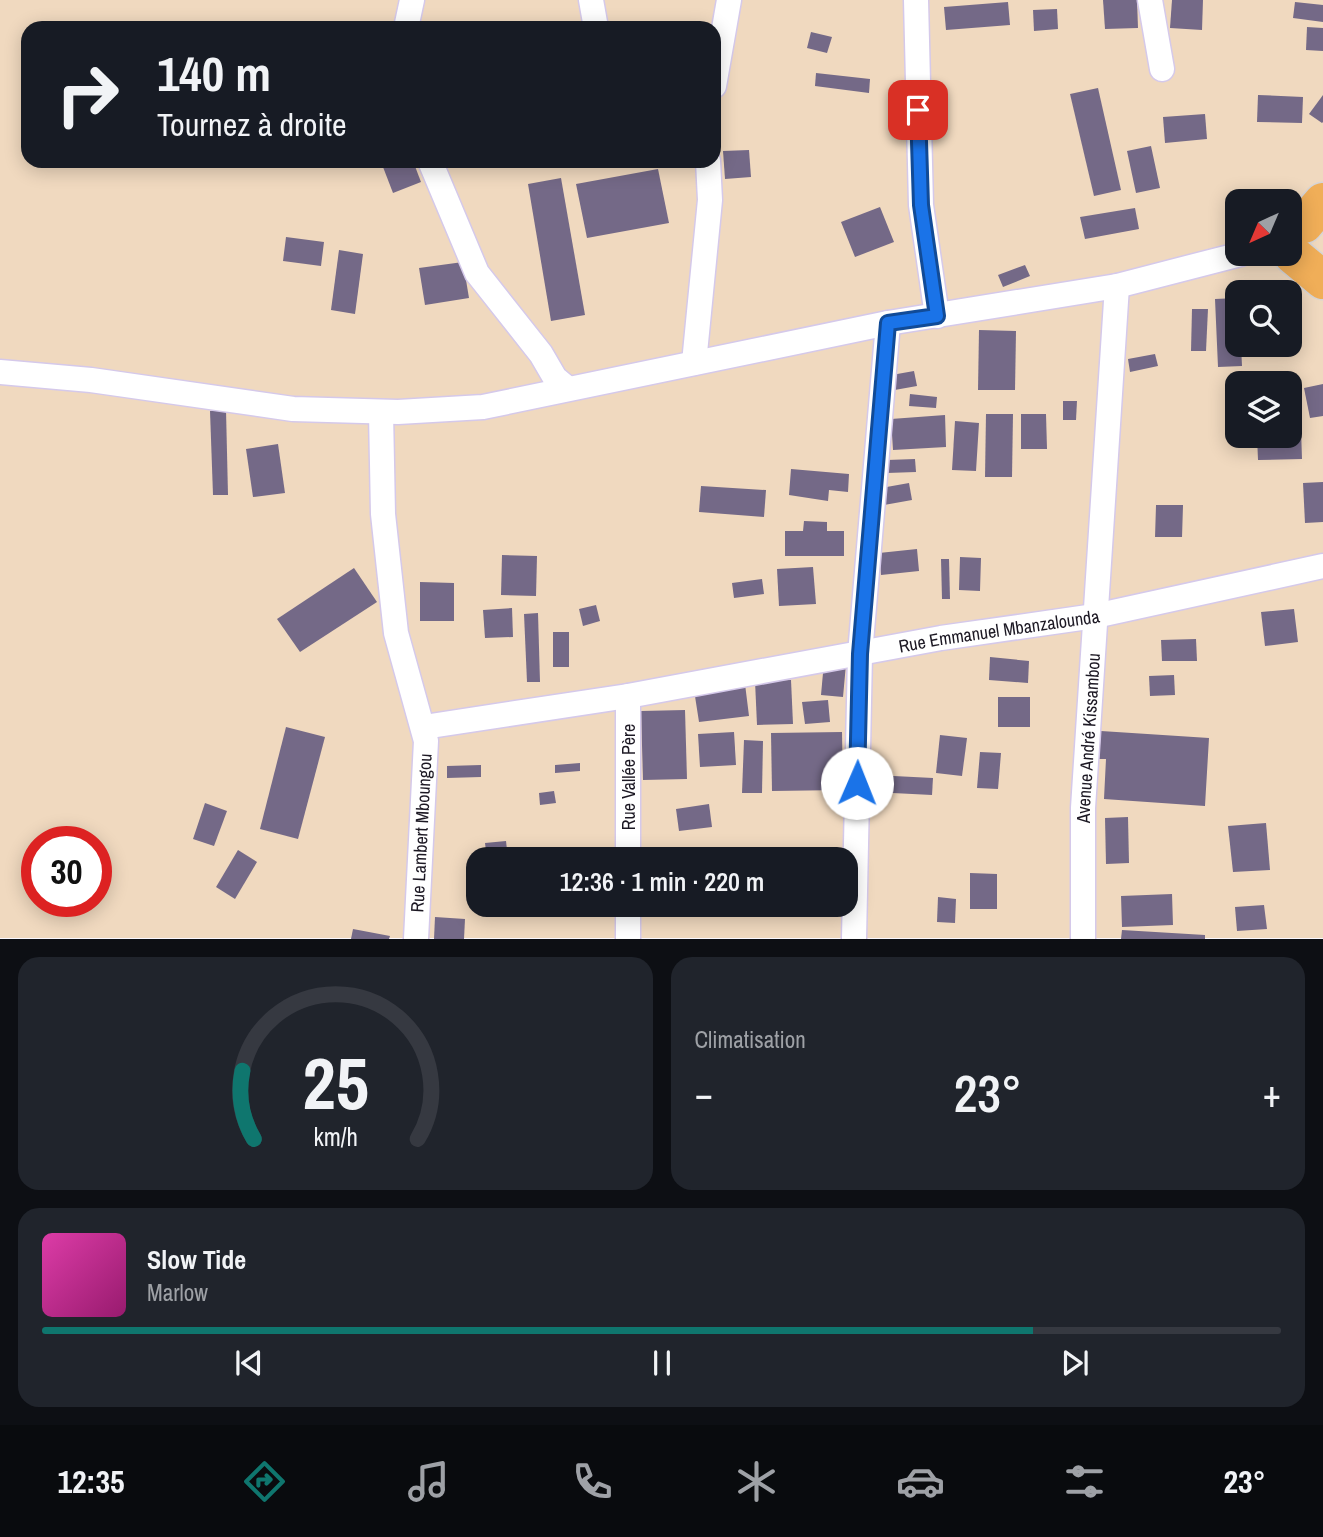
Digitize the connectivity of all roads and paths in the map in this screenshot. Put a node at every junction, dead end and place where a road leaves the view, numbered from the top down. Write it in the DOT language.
graph roads {
  1 [pos="412,0"];
  2 [pos="591,0"];
  3 [pos="729,0"];
  4 [pos="916,0"];
  5 [pos="1150,0"];
  6 [pos="408,21"];
  7 [pos="595,21"];
  8 [pos="721,46"];
  9 [pos="1162,69"];
  10 [pos="433,168"];
  11 [pos="708,168"];
  12 [pos="1305,235"];
  13 [pos="1225,258"];
  14 [pos="1323,280"];
  15 [pos="1117,286"];
  16 [pos="937,316"];
  17 [pos="888,323"];
  18 [pos="694,363"];
  19 [pos="0,372"];
  20 [pos="567,388"];
  21 [pos="382,412"];
  22 [pos="1323,566"];
  23 [pos="1095,616"];
  24 [pos="860,654"];
  25 [pos="628,696"];
  26 [pos="424,727"];
  27 [pos="628,847"];
  28 [pos="628,917"];
  29 [pos="416,939"];
  30 [pos="628,939"];
  31 [pos="853,939"];
  32 [pos="1083,939"];
  1 -- 6 [label="street"];
  2 -- 7 [label="street"];
  3 -- 8 [label="street"];
  4 -- 16 [label="street"];
  5 -- 9 [label="street"];
  10 -- 20 [label="street"];
  11 -- 18 [label="street"];
  12 -- 14 [label="highway"];
  13 -- 15 [label="street"];
  15 -- 16 [label="street"];
  15 -- 23 [label="street, Avenue André Kissambou"];
  16 -- 17 [label="street"];
  17 -- 18 [label="street"];
  17 -- 24 [label="street"];
  18 -- 20 [label="street"];
  19 -- 21 [label="street"];
  20 -- 21 [label="street"];
  21 -- 26 [label="street, Rue Lambert Mboungou"];
  22 -- 23 [label="street, Rue Emmanuel Mbanzalounda"];
  23 -- 24 [label="street, Rue Emmanuel Mbanzalounda"];
  23 -- 32 [label="street, Avenue André Kissambou"];
  24 -- 25 [label="street, Rue Emmanuel Mbanzalounda"];
  24 -- 31 [label="street"];
  25 -- 26 [label="street, Rue Emmanuel Mbanzalounda"];
  25 -- 27 [label="street, Rue Vallée Père"];
  26 -- 29 [label="street, Rue Lambert Mboungou"];
  28 -- 30 [label="street"];
}
